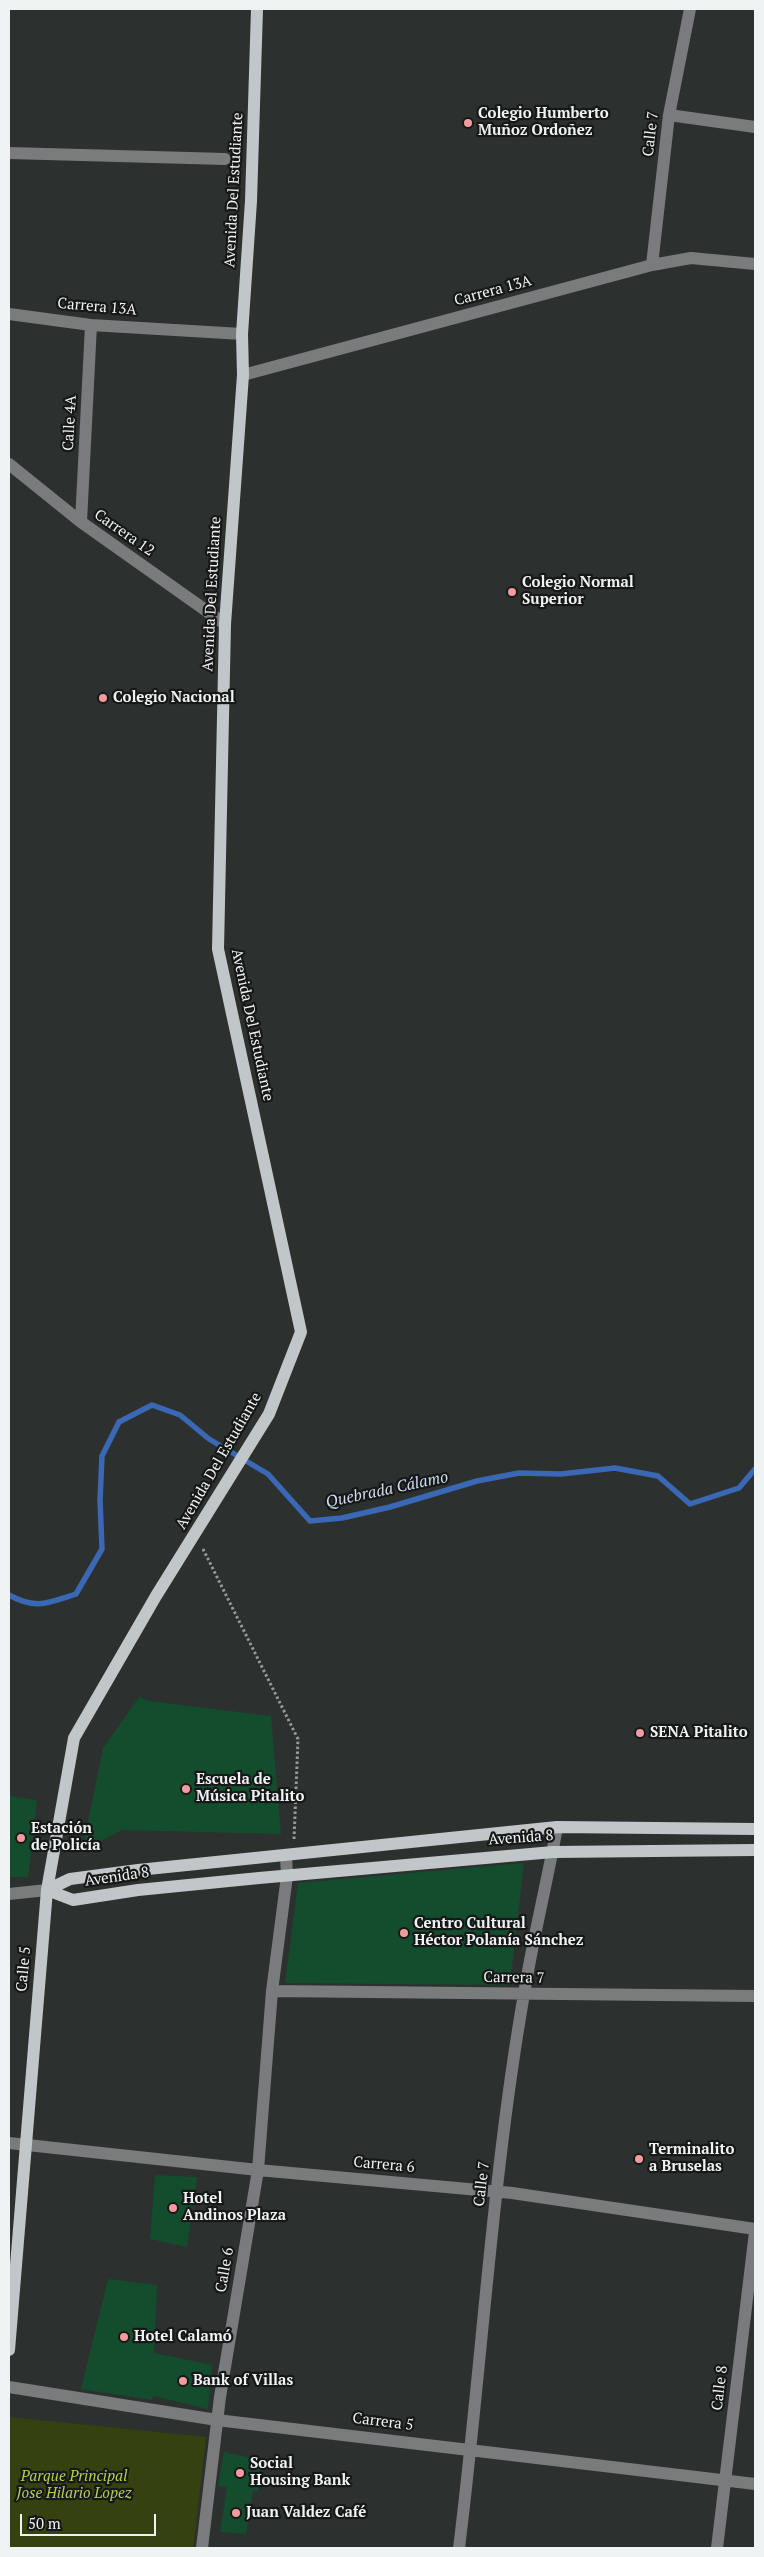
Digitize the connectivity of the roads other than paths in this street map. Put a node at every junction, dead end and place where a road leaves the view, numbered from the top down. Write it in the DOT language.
graph roads {
  1 [pos="257,9"];
  2 [pos="690,9"];
  3 [pos="669,115"];
  4 [pos="755,128"];
  5 [pos="9,153"];
  6 [pos="225,159"];
  7 [pos="755,264"];
  8 [pos="652,265"];
  9 [pos="9,314"];
  10 [pos="91,325"];
  11 [pos="242,334"];
  12 [pos="243,375"];
  13 [pos="9,464"];
  14 [pos="81,522"];
  15 [pos="224,624"];
  16 [pos="557,1827"];
  17 [pos="755,1829"];
  18 [pos="755,1850"];
  19 [pos="553,1852"];
  20 [pos="290,1856"];
  21 [pos="287,1876"];
  22 [pos="47,1890"];
  23 [pos="9,1894"];
  24 [pos="272,1991"];
  25 [pos="524,1994"];
  26 [pos="755,1996"];
  27 [pos="9,2142"];
  28 [pos="26,2145"];
  29 [pos="258,2170"];
  30 [pos="497,2192"];
  31 [pos="755,2231"];
  32 [pos="9,2350"];
  33 [pos="9,2387"];
  34 [pos="217,2420"];
  35 [pos="472,2449"];
  36 [pos="725,2480"];
  37 [pos="755,2484"];
  38 [pos="202,2548"];
  39 [pos="459,2548"];
  40 [pos="717,2548"];
  1 -- 11 [label="main road, Avenida Del Estudiante"];
  2 -- 3 [label="street, Calle 7"];
  3 -- 4 [label="street"];
  3 -- 8 [label="street, Calle 7"];
  5 -- 6 [label="street"];
  7 -- 8 [label="street, Carrera 13A"];
  8 -- 12 [label="street, Carrera 13A"];
  9 -- 10 [label="street, Carrera 13A"];
  10 -- 11 [label="street, Carrera 13A"];
  10 -- 14 [label="street, Calle 4A"];
  11 -- 12 [label="main road, Avenida Del Estudiante"];
  12 -- 15 [label="main road, Avenida Del Estudiante"];
  13 -- 14 [label="street, Carrera 12"];
  14 -- 15 [label="street, Carrera 12"];
  15 -- 22 [label="main road, Avenida Del Estudiante"];
  16 -- 17 [label="main road, Avenida 8"];
  16 -- 19 [label="street, Calle 7"];
  16 -- 20 [label="main road, Avenida 8"];
  18 -- 19 [label="main road, Avenida 8"];
  19 -- 21 [label="main road, Avenida 8"];
  19 -- 25 [label="street, Calle 7"];
  20 -- 21 [label="street, Calle 6"];
  20 -- 22 [label="main road, Avenida 8"];
  21 -- 22 [label="main road, Avenida 8"];
  21 -- 24 [label="street, Calle 6"];
  22 -- 23 [label="street"];
  22 -- 28 [label="main road, Calle 5"];
  24 -- 25 [label="street, Carrera 7"];
  24 -- 29 [label="street, Calle 6"];
  25 -- 26 [label="street, Carrera 7"];
  25 -- 30 [label="street, Calle 7"];
  27 -- 28 [label="street, Carrera 6"];
  28 -- 29 [label="street, Carrera 6"];
  28 -- 32 [label="main road, Calle 5"];
  29 -- 30 [label="street, Carrera 6"];
  29 -- 34 [label="street, Calle 6"];
  30 -- 31 [label="street, Carrera 6"];
  30 -- 35 [label="street, Calle 7"];
  31 -- 36 [label="street, Calle 8"];
  33 -- 34 [label="street, Carrera 5"];
  34 -- 35 [label="street, Carrera 5"];
  34 -- 38 [label="street, Calle 6"];
  35 -- 36 [label="street, Carrera 5"];
  35 -- 39 [label="street, Calle 7"];
  36 -- 37 [label="street, Carrera 5"];
  36 -- 40 [label="street, Calle 8"];
}
